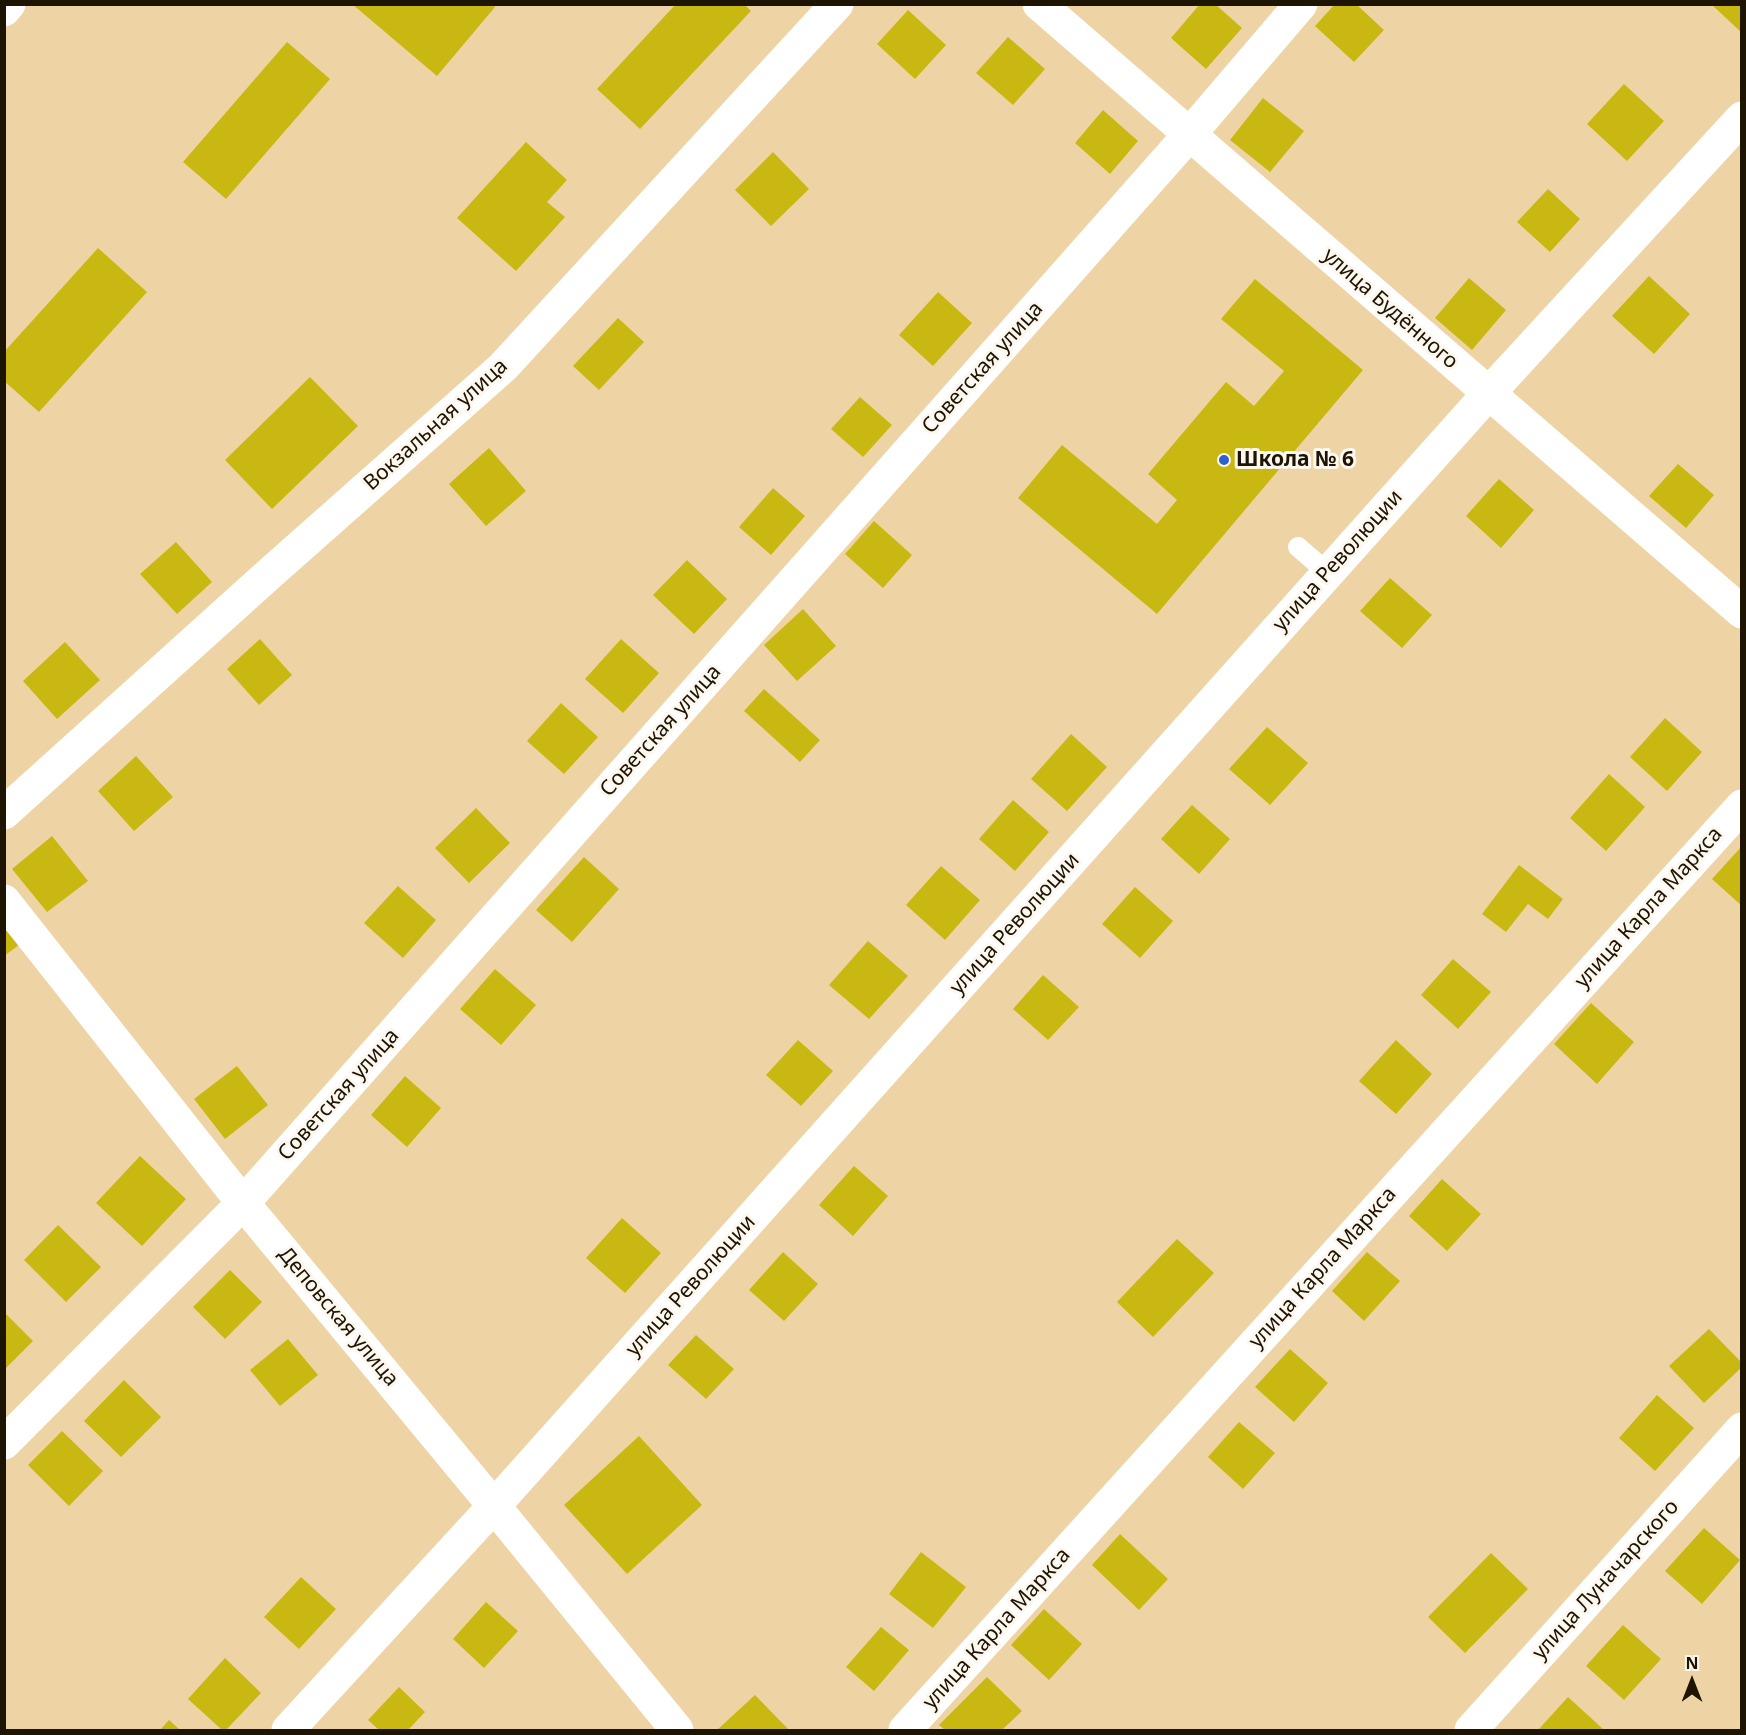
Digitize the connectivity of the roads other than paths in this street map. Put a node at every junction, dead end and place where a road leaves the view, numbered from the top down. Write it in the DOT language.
graph roads {
  1 [pos="9,4"];
  2 [pos="837,4"];
  3 [pos="1039,4"];
  4 [pos="1301,4"];
  5 [pos="4,9"];
  6 [pos="1742,118"];
  7 [pos="1189,135"];
  8 [pos="1488,394"];
  9 [pos="1298,548"];
  10 [pos="1328,573"];
  11 [pos="1742,612"];
  12 [pos="1742,806"];
  13 [pos="4,813"];
  14 [pos="4,901"];
  15 [pos="243,1203"];
  16 [pos="1742,1429"];
  17 [pos="4,1443"];
  18 [pos="494,1506"];
  19 [pos="288,1731"];
  20 [pos="677,1731"];
  21 [pos="905,1731"];
  22 [pos="1472,1731"];
  1 -- 5 [label="street"];
  2 -- 13 [label="street, Вокзальная улица"];
  3 -- 7 [label="street, улица Будённого"];
  4 -- 7 [label="street, Советская улица"];
  6 -- 8 [label="street, улица Революции"];
  7 -- 8 [label="street, улица Будённого"];
  7 -- 15 [label="street, Советская улица"];
  8 -- 10 [label="street, улица Революции"];
  8 -- 11 [label="street, улица Будённого"];
  9 -- 10 [label="lane"];
  10 -- 18 [label="street, улица Революции"];
  12 -- 21 [label="street, улица Карла Маркса"];
  14 -- 15 [label="street, Деповская улица"];
  15 -- 17 [label="street, Советская улица"];
  15 -- 18 [label="street, Деповская улица"];
  16 -- 22 [label="street, улица Луначарского"];
  18 -- 19 [label="street, улица Революции"];
  18 -- 20 [label="street, Деповская улица"];
}
